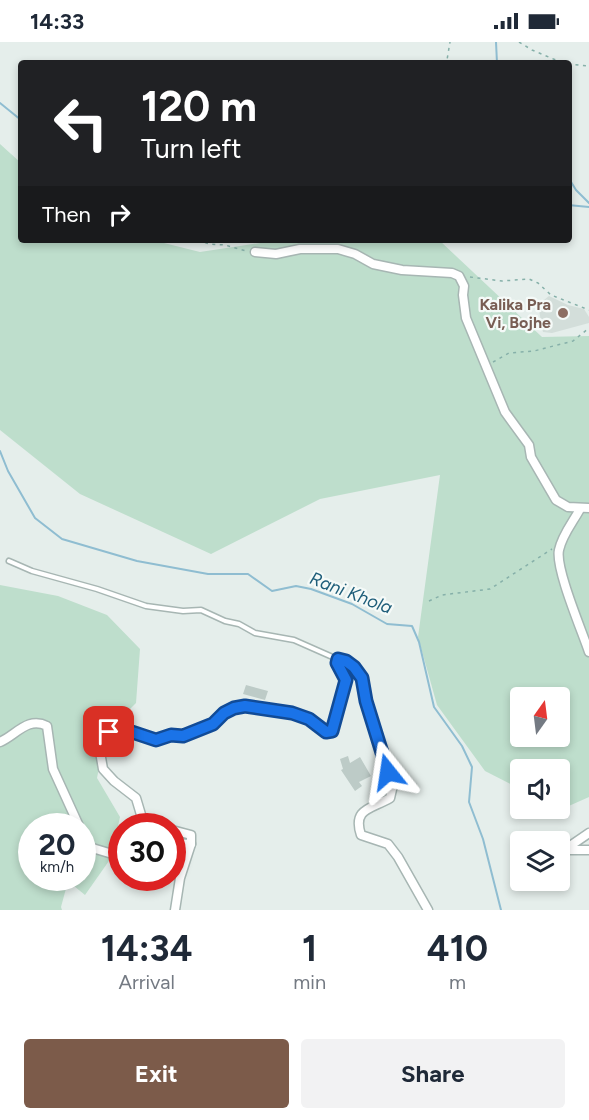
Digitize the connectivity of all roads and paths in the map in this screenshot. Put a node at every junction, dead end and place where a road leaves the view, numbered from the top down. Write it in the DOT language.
graph roads {
  1 [pos="450,42"];
  2 [pos="519,42"];
  3 [pos="447,60"];
  4 [pos="555,60"];
  5 [pos="572,64"];
  6 [pos="589,66"];
  7 [pos="206,243"];
  8 [pos="255,252"];
  9 [pos="459,276"];
  10 [pos="589,310"];
  11 [pos="589,328"];
  12 [pos="488,365"];
  13 [pos="585,508"];
  14 [pos="558,553"];
  15 [pos="9,561"];
  16 [pos="429,601"];
  17 [pos="589,652"];
  18 [pos="338,659"];
  19 [pos="0,742"];
  20 [pos="73,813"];
  21 [pos="140,813"];
  22 [pos="589,832"];
  23 [pos="186,834"];
  24 [pos="186,844"];
  25 [pos="191,844"];
  26 [pos="589,850"];
  27 [pos="175,910"];
  28 [pos="428,910"];
  1 -- 3 [label="path"];
  2 -- 4 [label="path"];
  5 -- 6 [label="path"];
  7 -- 8 [label="path"];
  8 -- 9 [label="street"];
  9 -- 10 [label="path"];
  9 -- 12 [label="street"];
  11 -- 12 [label="path"];
  12 -- 13 [label="street"];
  13 -- 14 [label="street"];
  14 -- 16 [label="path"];
  14 -- 17 [label="street"];
  15 -- 18 [label="lane"];
  18 -- 21 [label="street"];
  18 -- 28 [label="street"];
  19 -- 20 [label="street"];
  22 -- 26 [label="street"];
  23 -- 25 [label="street"];
  24 -- 25 [label="street"];
  25 -- 27 [label="street"];
}
